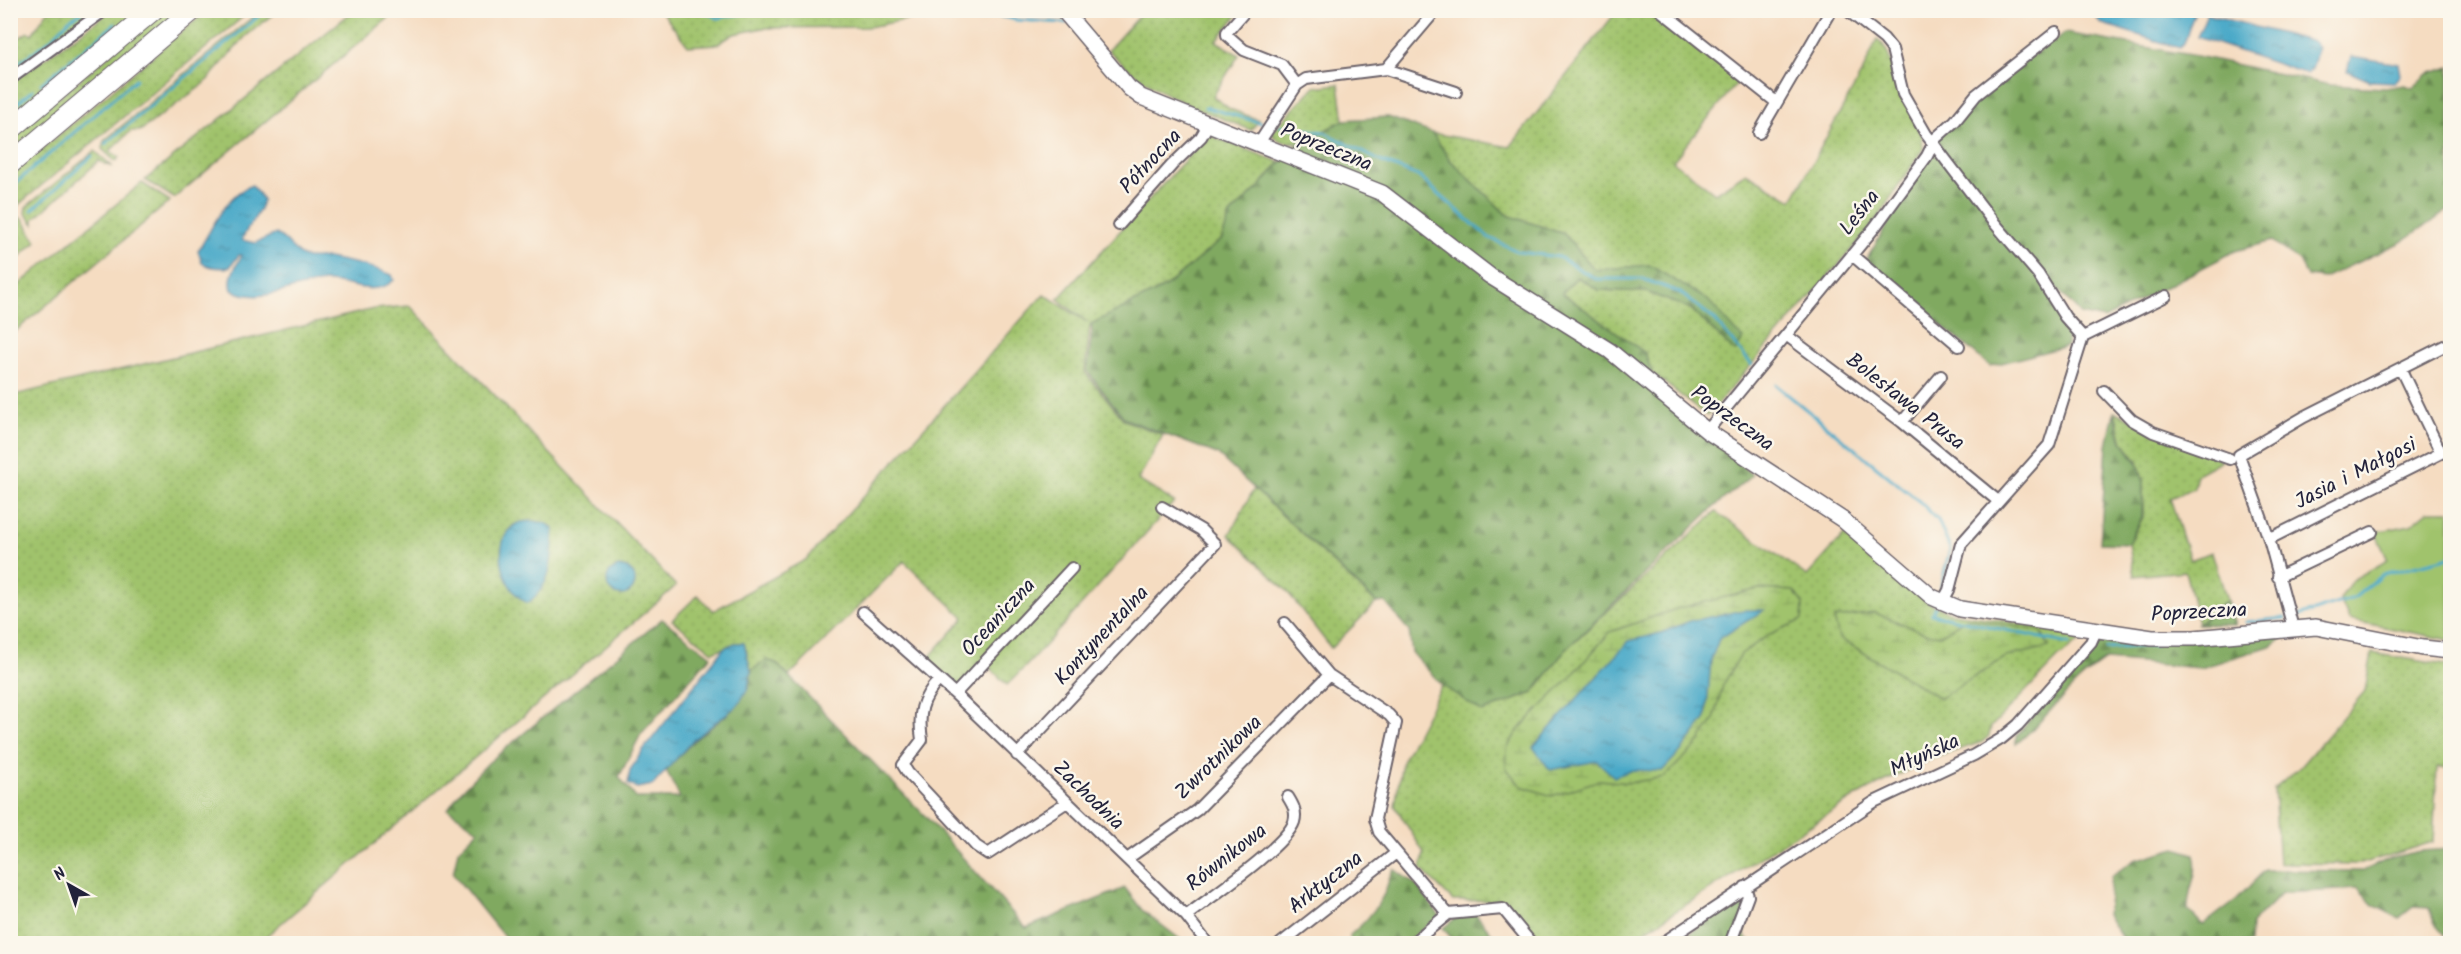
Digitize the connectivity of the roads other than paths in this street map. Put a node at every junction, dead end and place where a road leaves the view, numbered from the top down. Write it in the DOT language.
graph roads {
  1 [pos="105,10"];
  2 [pos="153,10"];
  3 [pos="193,10"];
  4 [pos="1063,10"];
  5 [pos="1246,10"];
  6 [pos="1436,10"];
  7 [pos="1660,10"];
  8 [pos="1831,10"];
  9 [pos="1847,10"];
  10 [pos="2056,32"];
  11 [pos="1386,69"];
  12 [pos="10,79"];
  13 [pos="1297,85"];
  14 [pos="1456,92"];
  15 [pos="1776,102"];
  16 [pos="1209,123"];
  17 [pos="10,130"];
  18 [pos="1759,133"];
  19 [pos="1933,142"];
  20 [pos="1259,143"];
  21 [pos="10,164"];
  22 [pos="1119,225"];
  23 [pos="1852,255"];
  24 [pos="2166,296"];
  25 [pos="1786,335"];
  26 [pos="2083,337"];
  27 [pos="2451,343"];
  28 [pos="1959,346"];
  29 [pos="2401,369"];
  30 [pos="1941,376"];
  31 [pos="2103,392"];
  32 [pos="1902,422"];
  33 [pos="1707,431"];
  34 [pos="2446,451"];
  35 [pos="2230,459"];
  36 [pos="1998,501"];
  37 [pos="1162,507"];
  38 [pos="2372,532"];
  39 [pos="2269,539"];
  40 [pos="1072,568"];
  41 [pos="2278,577"];
  42 [pos="1942,603"];
  43 [pos="863,612"];
  44 [pos="1284,623"];
  45 [pos="2293,628"];
  46 [pos="2096,631"];
  47 [pos="2451,651"];
  48 [pos="1329,675"];
  49 [pos="939,680"];
  50 [pos="955,694"];
  51 [pos="1017,755"];
  52 [pos="1288,796"];
  53 [pos="1066,802"];
  54 [pos="1396,853"];
  55 [pos="1127,860"];
  56 [pos="1745,887"];
  57 [pos="1448,914"];
  58 [pos="1186,916"];
  59 [pos="1208,944"];
  60 [pos="1280,944"];
  61 [pos="1411,944"];
  62 [pos="1532,944"];
  63 [pos="1660,944"];
  64 [pos="1730,944"];
  1 -- 12 [label="street"];
  2 -- 17 [label="highway"];
  3 -- 21 [label="highway"];
  4 -- 16 [label="street, Poprzeczna"];
  5 -- 13 [label="street"];
  6 -- 11 [label="street"];
  7 -- 15 [label="street"];
  8 -- 15 [label="street"];
  9 -- 19 [label="street"];
  10 -- 19 [label="street, Leśna"];
  11 -- 13 [label="street"];
  11 -- 14 [label="street"];
  13 -- 20 [label="street"];
  15 -- 18 [label="street"];
  16 -- 20 [label="street, Poprzeczna"];
  16 -- 22 [label="street, Północna"];
  19 -- 23 [label="street, Leśna"];
  19 -- 26 [label="street"];
  20 -- 33 [label="street, Poprzeczna"];
  23 -- 25 [label="street, Leśna"];
  23 -- 28 [label="street"];
  24 -- 26 [label="street"];
  25 -- 32 [label="street, Bolesława Prusa"];
  25 -- 33 [label="street, Leśna"];
  26 -- 36 [label="street"];
  27 -- 29 [label="street"];
  29 -- 34 [label="street, Jasia i Małgosi"];
  29 -- 39 [label="street"];
  30 -- 32 [label="street"];
  31 -- 35 [label="street"];
  32 -- 36 [label="street, Bolesława Prusa"];
  33 -- 42 [label="street, Poprzeczna"];
  34 -- 39 [label="street, Jasia i Małgosi"];
  36 -- 42 [label="street"];
  37 -- 51 [label="street, Kontynentalna"];
  38 -- 41 [label="street"];
  39 -- 41 [label="street"];
  40 -- 50 [label="street, Oceaniczna"];
  41 -- 45 [label="street"];
  42 -- 46 [label="street, Poprzeczna"];
  43 -- 49 [label="street, Zachodnia"];
  44 -- 48 [label="street"];
  45 -- 46 [label="street, Poprzeczna"];
  45 -- 47 [label="street, Poprzeczna"];
  46 -- 56 [label="street, Młyńska"];
  48 -- 54 [label="street"];
  48 -- 55 [label="street, Zwrotnikowa"];
  49 -- 50 [label="street, Zachodnia"];
  49 -- 53 [label="street"];
  50 -- 51 [label="street, Zachodnia"];
  51 -- 53 [label="street, Zachodnia"];
  52 -- 58 [label="street, Równikowa"];
  53 -- 55 [label="street, Zachodnia"];
  54 -- 57 [label="street"];
  54 -- 60 [label="street, Arktyczna"];
  55 -- 58 [label="street, Zachodnia"];
  56 -- 63 [label="street, Młyńska"];
  56 -- 64 [label="street"];
  57 -- 61 [label="street"];
  57 -- 62 [label="street"];
  58 -- 59 [label="street, Zachodnia"];
}
